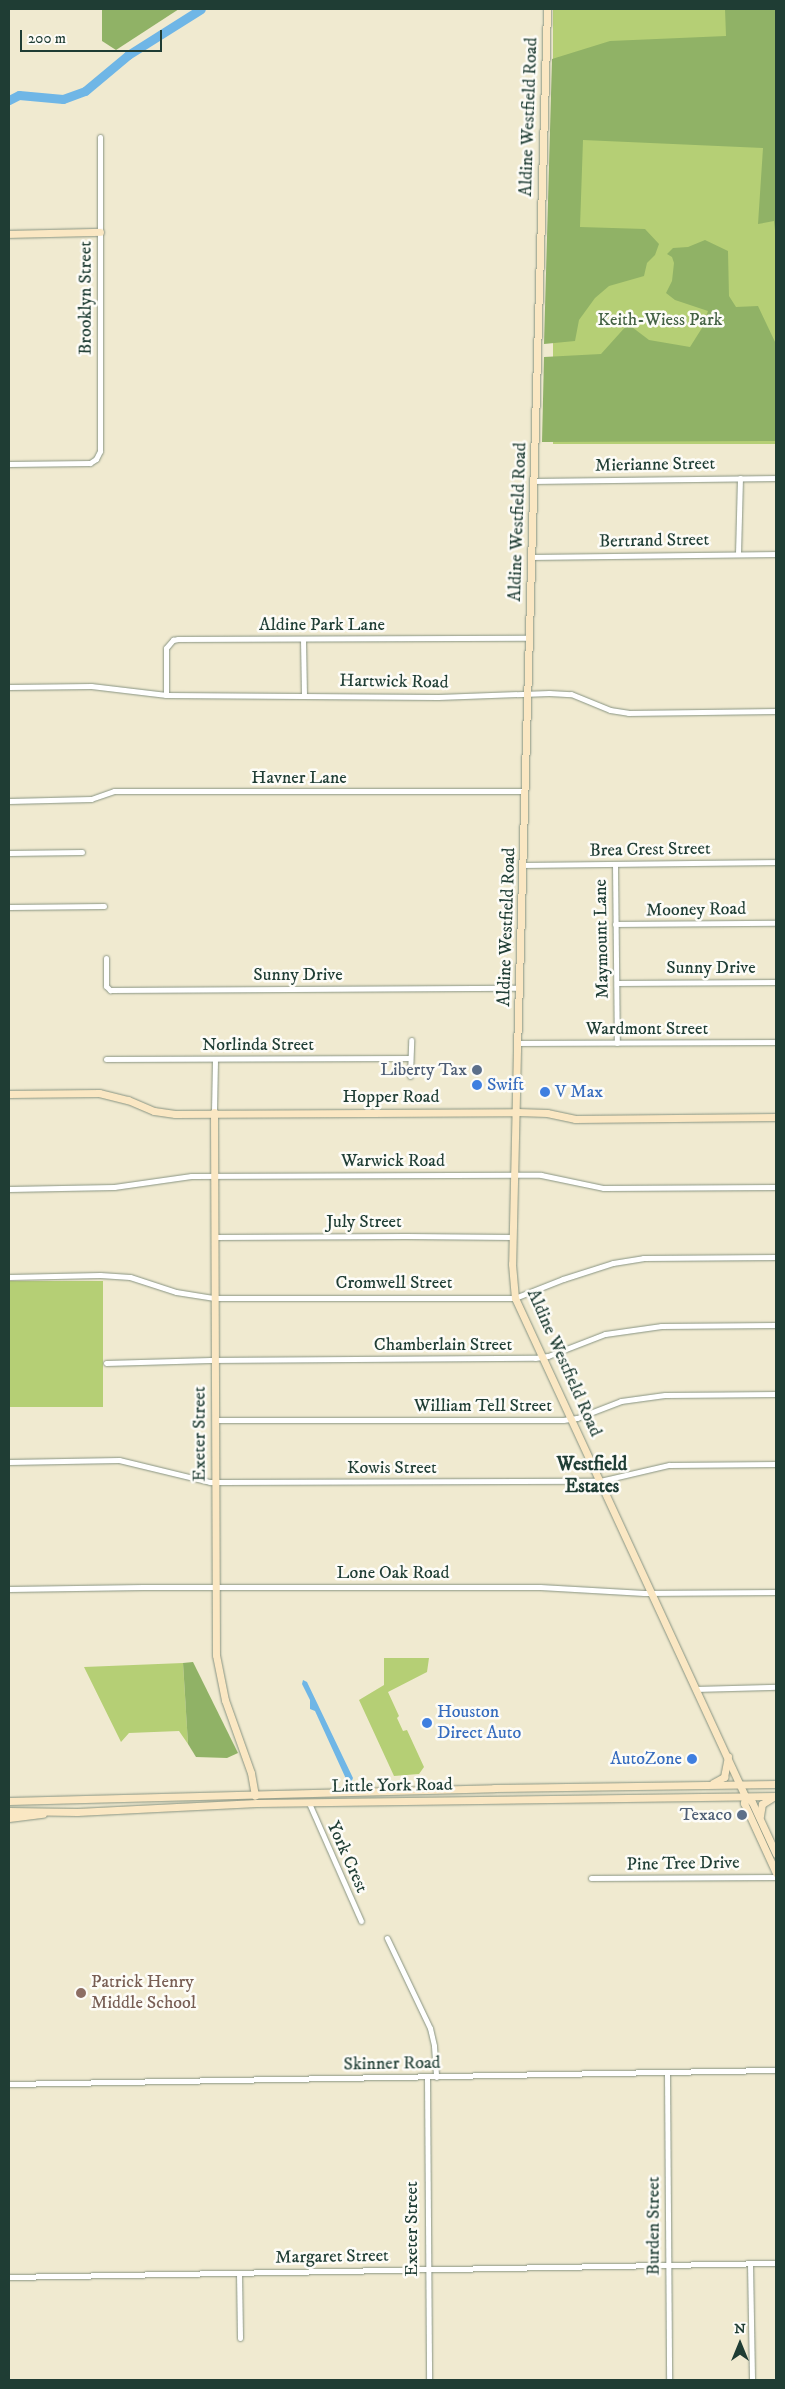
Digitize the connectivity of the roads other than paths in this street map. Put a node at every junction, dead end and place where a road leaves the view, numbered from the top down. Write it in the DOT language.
graph roads {
  1 [pos="547,9"];
  2 [pos="100,137"];
  3 [pos="100,232"];
  4 [pos="9,234"];
  5 [pos="9,464"];
  6 [pos="740,478"];
  7 [pos="776,478"];
  8 [pos="534,481"];
  9 [pos="738,554"];
  10 [pos="776,554"];
  11 [pos="532,557"];
  12 [pos="529,638"];
  13 [pos="303,639"];
  14 [pos="9,687"];
  15 [pos="304,694"];
  16 [pos="528,694"];
  17 [pos="166,695"];
  18 [pos="776,711"];
  19 [pos="525,790"];
  20 [pos="9,802"];
  21 [pos="82,852"];
  22 [pos="9,853"];
  23 [pos="776,862"];
  24 [pos="615,864"];
  25 [pos="524,865"];
  26 [pos="104,906"];
  27 [pos="9,907"];
  28 [pos="776,922"];
  29 [pos="615,924"];
  30 [pos="106,958"];
  31 [pos="776,982"];
  32 [pos="617,983"];
  33 [pos="520,988"];
  34 [pos="411,1040"];
  35 [pos="776,1042"];
  36 [pos="518,1043"];
  37 [pos="617,1043"];
  38 [pos="410,1058"];
  39 [pos="106,1059"];
  40 [pos="215,1059"];
  41 [pos="410,1076"];
  42 [pos="9,1094"];
  43 [pos="214,1112"];
  44 [pos="517,1112"];
  45 [pos="776,1117"];
  46 [pos="515,1175"];
  47 [pos="215,1176"];
  48 [pos="776,1187"];
  49 [pos="9,1189"];
  50 [pos="215,1237"];
  51 [pos="513,1238"];
  52 [pos="776,1256"];
  53 [pos="9,1277"];
  54 [pos="215,1298"];
  55 [pos="515,1298"];
  56 [pos="776,1326"];
  57 [pos="542,1357"];
  58 [pos="215,1360"];
  59 [pos="106,1363"];
  60 [pos="776,1394"];
  61 [pos="571,1419"];
  62 [pos="216,1420"];
  63 [pos="9,1462"];
  64 [pos="776,1464"];
  65 [pos="600,1481"];
  66 [pos="216,1482"];
  67 [pos="216,1587"];
  68 [pos="9,1589"];
  69 [pos="776,1592"];
  70 [pos="653,1593"];
  71 [pos="776,1688"];
  72 [pos="697,1689"];
  73 [pos="728,1756"];
  74 [pos="741,1784"];
  75 [pos="776,1784"];
  76 [pos="708,1785"];
  77 [pos="494,1788"];
  78 [pos="254,1793"];
  79 [pos="185,1795"];
  80 [pos="745,1796"];
  81 [pos="775,1796"];
  82 [pos="9,1799"];
  83 [pos="495,1800"];
  84 [pos="66,1801"];
  85 [pos="257,1803"];
  86 [pos="309,1803"];
  87 [pos="185,1807"];
  88 [pos="9,1811"];
  89 [pos="54,1811"];
  90 [pos="66,1812"];
  91 [pos="9,1818"];
  92 [pos="760,1819"];
  93 [pos="776,1854"];
  94 [pos="776,1875"];
  95 [pos="591,1878"];
  96 [pos="361,1922"];
  97 [pos="387,1938"];
  98 [pos="776,2070"];
  99 [pos="667,2072"];
  100 [pos="427,2077"];
  101 [pos="436,2077"];
  102 [pos="9,2084"];
  103 [pos="750,2263"];
  104 [pos="776,2263"];
  105 [pos="668,2265"];
  106 [pos="428,2269"];
  107 [pos="239,2273"];
  108 [pos="9,2277"];
  109 [pos="240,2338"];
  110 [pos="429,2380"];
  111 [pos="669,2380"];
  112 [pos="752,2380"];
  1 -- 8 [label="main road, Aldine Westfield Road"];
  2 -- 3 [label="street, Brooklyn Street"];
  3 -- 4 [label="main road"];
  3 -- 5 [label="street, Brooklyn Street"];
  6 -- 7 [label="street, Mierianne Street"];
  6 -- 8 [label="street, Mierianne Street"];
  6 -- 9 [label="street"];
  8 -- 11 [label="main road, Aldine Westfield Road"];
  9 -- 10 [label="street, Bertrand Street"];
  9 -- 11 [label="street, Bertrand Street"];
  11 -- 12 [label="main road, Aldine Westfield Road"];
  12 -- 13 [label="street, Aldine Park Lane"];
  12 -- 16 [label="main road, Aldine Westfield Road"];
  13 -- 15 [label="street"];
  13 -- 17 [label="street, Aldine Park Lane"];
  14 -- 17 [label="street, Hartwick Road"];
  15 -- 16 [label="street, Hartwick Road"];
  15 -- 17 [label="street, Hartwick Road"];
  16 -- 18 [label="street, Hartwick Road"];
  16 -- 19 [label="main road, Aldine Westfield Road"];
  19 -- 20 [label="street, Havner Lane"];
  19 -- 25 [label="main road, Aldine Westfield Road"];
  21 -- 22 [label="street"];
  23 -- 24 [label="street, Brea Crest Street"];
  24 -- 25 [label="street, Brea Crest Street"];
  24 -- 29 [label="street, Maymount Lane"];
  25 -- 33 [label="main road, Aldine Westfield Road"];
  26 -- 27 [label="street"];
  28 -- 29 [label="street, Mooney Road"];
  29 -- 32 [label="street, Maymount Lane"];
  30 -- 33 [label="street, Sunny Drive"];
  31 -- 32 [label="street, Sunny Drive"];
  32 -- 37 [label="street, Maymount Lane"];
  33 -- 36 [label="main road, Aldine Westfield Road"];
  34 -- 38 [label="street"];
  35 -- 37 [label="street, Wardmont Street"];
  36 -- 37 [label="street, Wardmont Street"];
  36 -- 44 [label="main road, Aldine Westfield Road"];
  38 -- 40 [label="street, Norlinda Street"];
  38 -- 41 [label="street"];
  39 -- 40 [label="street, Norlinda Street"];
  40 -- 43 [label="street, Exeter Street"];
  42 -- 43 [label="main road, Hopper Road"];
  43 -- 44 [label="main road, Hopper Road"];
  43 -- 47 [label="main road, Exeter Street"];
  44 -- 45 [label="main road, Hopper Road"];
  44 -- 46 [label="main road, Aldine Westfield Road"];
  46 -- 47 [label="street, Warwick Road"];
  46 -- 48 [label="street, Warwick Road"];
  46 -- 51 [label="main road, Aldine Westfield Road"];
  47 -- 49 [label="street, Warwick Road"];
  47 -- 50 [label="main road, Exeter Street"];
  50 -- 51 [label="street, July Street"];
  50 -- 54 [label="main road, Exeter Street"];
  51 -- 55 [label="main road, Aldine Westfield Road"];
  52 -- 55 [label="street, Cromwell Street"];
  53 -- 54 [label="street, Cromwell Street"];
  54 -- 55 [label="street, Cromwell Street"];
  54 -- 58 [label="main road, Exeter Street"];
  55 -- 57 [label="main road, Aldine Westfield Road"];
  56 -- 57 [label="street, Chamberlain Street"];
  57 -- 58 [label="street, Chamberlain Street"];
  57 -- 61 [label="main road, Aldine Westfield Road"];
  58 -- 59 [label="street, Chamberlain Street"];
  58 -- 62 [label="main road, Exeter Street"];
  60 -- 61 [label="street, William Tell Street"];
  61 -- 62 [label="street, William Tell Street"];
  61 -- 65 [label="main road, Aldine Westfield Road"];
  62 -- 66 [label="main road, Exeter Street"];
  63 -- 66 [label="street, Kowis Street"];
  64 -- 65 [label="street, Kowis Street"];
  65 -- 66 [label="street, Kowis Street"];
  65 -- 70 [label="main road, Aldine Westfield Road"];
  66 -- 67 [label="main road, Exeter Street"];
  67 -- 68 [label="street, Lone Oak Road"];
  67 -- 70 [label="street, Lone Oak Road"];
  67 -- 78 [label="main road, Exeter Street"];
  69 -- 70 [label="street, Lone Oak Road"];
  70 -- 72 [label="main road, Aldine Westfield Road"];
  71 -- 72 [label="street"];
  72 -- 73 [label="main road, Aldine Westfield Road"];
  73 -- 74 [label="main road, Aldine Westfield Road"];
  73 -- 76 [label="main road"];
  74 -- 75 [label="main road, Little York Road"];
  74 -- 76 [label="main road, Little York Road"];
  74 -- 80 [label="main road, Aldine Westfield Road"];
  76 -- 77 [label="main road, Little York Road"];
  77 -- 78 [label="main road, Little York Road"];
  77 -- 83 [label="main road"];
  78 -- 79 [label="main road, Little York Road"];
  78 -- 85 [label="main road, Exeter Street"];
  79 -- 84 [label="main road, Little York Road"];
  79 -- 87 [label="main road"];
  80 -- 81 [label="main road, Little York Road"];
  80 -- 83 [label="main road, Little York Road"];
  80 -- 92 [label="main road, Aldine Westfield Road"];
  80 -- 94 [label="main road, Aldine Westfield Road"];
  81 -- 92 [label="main road"];
  82 -- 84 [label="main road, Little York Road"];
  83 -- 86 [label="main road, Little York Road"];
  84 -- 90 [label="main road"];
  85 -- 86 [label="main road, Little York Road"];
  85 -- 87 [label="main road, Little York Road"];
  86 -- 96 [label="street, York Crest"];
  87 -- 90 [label="main road, Little York Road"];
  88 -- 89 [label="main road, Little York Road"];
  89 -- 90 [label="main road, Little York Road"];
  89 -- 91 [label="main road"];
  92 -- 93 [label="main road, Aldine Westfield Road"];
  94 -- 95 [label="street, Pine Tree Drive"];
  97 -- 101 [label="street"];
  98 -- 99 [label="street, Skinner Road"];
  99 -- 101 [label="street, Skinner Road"];
  99 -- 105 [label="street, Burden Street"];
  100 -- 101 [label="street, Skinner Road"];
  100 -- 102 [label="street, Skinner Road"];
  100 -- 106 [label="street, Exeter Street"];
  103 -- 104 [label="street, Margaret Street"];
  103 -- 105 [label="street, Margaret Street"];
  103 -- 112 [label="street"];
  105 -- 106 [label="street, Margaret Street"];
  105 -- 111 [label="street, Burden Street"];
  106 -- 107 [label="street, Margaret Street"];
  106 -- 110 [label="street, Exeter Street"];
  107 -- 108 [label="street, Margaret Street"];
  107 -- 109 [label="street"];
}
